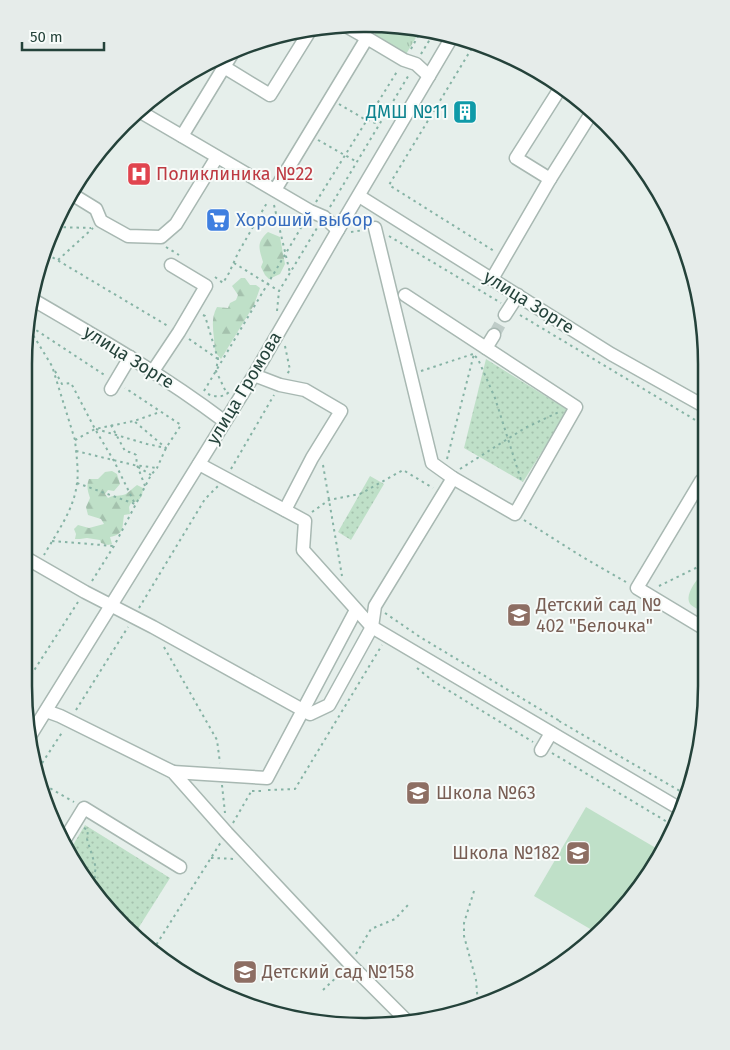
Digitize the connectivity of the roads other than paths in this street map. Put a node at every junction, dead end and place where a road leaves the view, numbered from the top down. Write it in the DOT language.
graph roads {
  1 [pos="357,32"];
  2 [pos="305,38"];
  3 [pos="367,38"];
  4 [pos="448,43"];
  5 [pos="227,63"];
  6 [pos="224,68"];
  7 [pos="429,76"];
  8 [pos="556,93"];
  9 [pos="146,115"];
  10 [pos="588,119"];
  11 [pos="182,136"];
  12 [pos="217,157"];
  13 [pos="550,179"];
  14 [pos="273,192"];
  15 [pos="359,196"];
  16 [pos="78,198"];
  17 [pos="375,228"];
  18 [pos="338,230"];
  19 [pos="171,265"];
  20 [pos="492,279"];
  21 [pos="405,295"];
  22 [pos="518,295"];
  23 [pos="38,303"];
  24 [pos="507,312"];
  25 [pos="494,335"];
  26 [pos="486,348"];
  27 [pos="130,357"];
  28 [pos="154,371"];
  29 [pos="254,375"];
  30 [pos="114,386"];
  31 [pos="698,403"];
  32 [pos="224,421"];
  33 [pos="199,464"];
  34 [pos="449,474"];
  35 [pos="698,486"];
  36 [pos="285,510"];
  37 [pos="32,562"];
  38 [pos="111,605"];
  39 [pos="356,610"];
  40 [pos="698,625"];
  41 [pos="372,628"];
  42 [pos="46,710"];
  43 [pos="303,710"];
  44 [pos="35,728"];
  45 [pos="550,733"];
  46 [pos="542,748"];
  47 [pos="173,772"];
  48 [pos="675,806"];
  49 [pos="68,834"];
  50 [pos="180,867"];
  51 [pos="402,1016"];
  1 -- 3 [label="street"];
  2 -- 6 [label="street"];
  3 -- 7 [label="street"];
  3 -- 14 [label="street"];
  4 -- 7 [label="street, улица Громова"];
  5 -- 6 [label="street"];
  6 -- 11 [label="street"];
  7 -- 15 [label="street, улица Громова"];
  8 -- 13 [label="street"];
  9 -- 11 [label="street"];
  10 -- 13 [label="street"];
  11 -- 12 [label="street"];
  12 -- 14 [label="street"];
  12 -- 16 [label="street"];
  13 -- 20 [label="street"];
  14 -- 18 [label="street"];
  15 -- 18 [label="street, улица Громова"];
  15 -- 20 [label="street, улица Зорге"];
  17 -- 34 [label="street"];
  18 -- 29 [label="street, улица Громова"];
  19 -- 28 [label="street"];
  20 -- 22 [label="street, улица Зорге"];
  21 -- 26 [label="street"];
  22 -- 24 [label="street"];
  22 -- 31 [label="street, улица Зорге"];
  23 -- 27 [label="street, улица Зорге"];
  25 -- 26 [label="street"];
  26 -- 34 [label="street"];
  27 -- 28 [label="street, улица Зорге"];
  27 -- 30 [label="street"];
  28 -- 32 [label="street, улица Зорге"];
  29 -- 32 [label="street, улица Громова"];
  29 -- 36 [label="street"];
  32 -- 33 [label="street, улица Громова"];
  33 -- 36 [label="street"];
  33 -- 38 [label="street, улица Громова"];
  34 -- 41 [label="street"];
  35 -- 40 [label="street"];
  36 -- 39 [label="street"];
  37 -- 38 [label="street"];
  38 -- 42 [label="street, улица Громова"];
  38 -- 43 [label="street"];
  39 -- 41 [label="street"];
  39 -- 43 [label="street"];
  41 -- 43 [label="street"];
  41 -- 45 [label="street"];
  42 -- 44 [label="street, улица Громова"];
  42 -- 47 [label="street"];
  43 -- 47 [label="street"];
  45 -- 46 [label="street"];
  45 -- 48 [label="street"];
  47 -- 51 [label="street"];
  49 -- 50 [label="street"];
}
